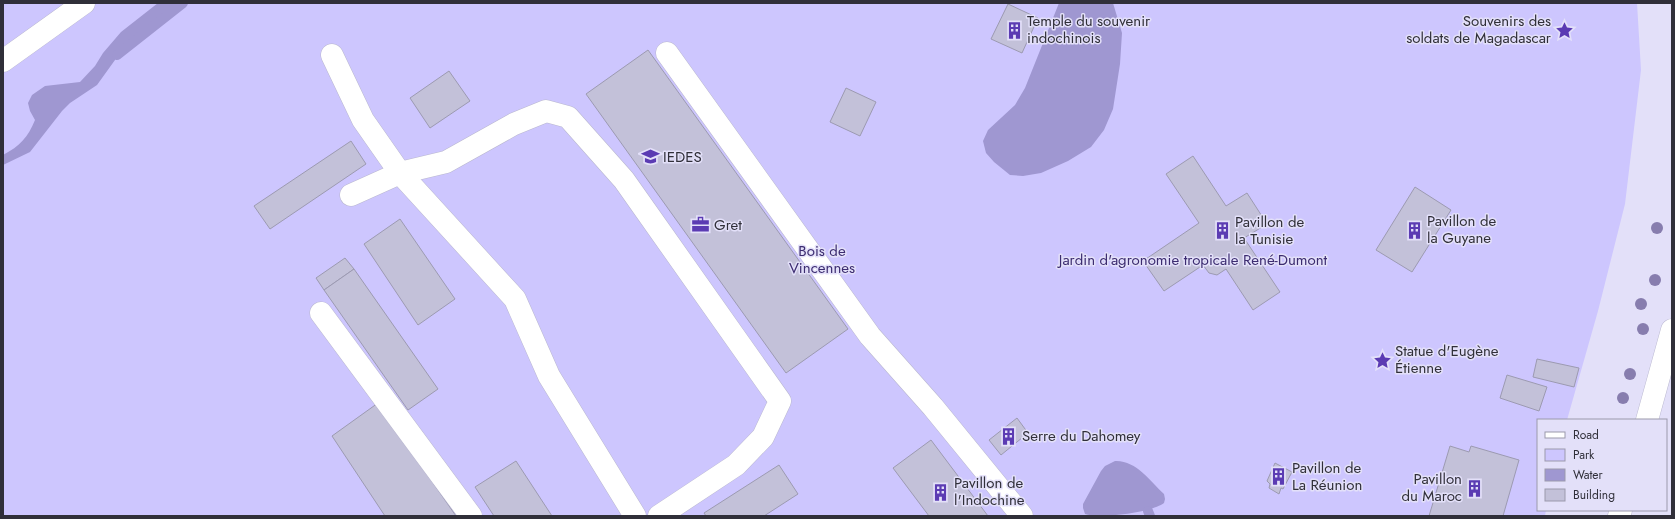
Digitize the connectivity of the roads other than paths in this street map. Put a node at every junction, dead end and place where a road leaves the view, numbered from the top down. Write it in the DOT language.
graph roads {
  1 [pos="84,3"];
  2 [pos="667,53"];
  3 [pos="332,55"];
  4 [pos="3,61"];
  5 [pos="400,173"];
  6 [pos="351,195"];
  7 [pos="322,313"];
  8 [pos="1672,330"];
  9 [pos="1647,419"];
  10 [pos="471,516"];
  11 [pos="635,516"];
  12 [pos="659,516"];
  13 [pos="1022,516"];
  1 -- 4 [label="street"];
  2 -- 13 [label="street"];
  3 -- 5 [label="street"];
  5 -- 6 [label="street"];
  5 -- 11 [label="street"];
  5 -- 12 [label="street"];
  7 -- 10 [label="street"];
  8 -- 9 [label="street"];
}
